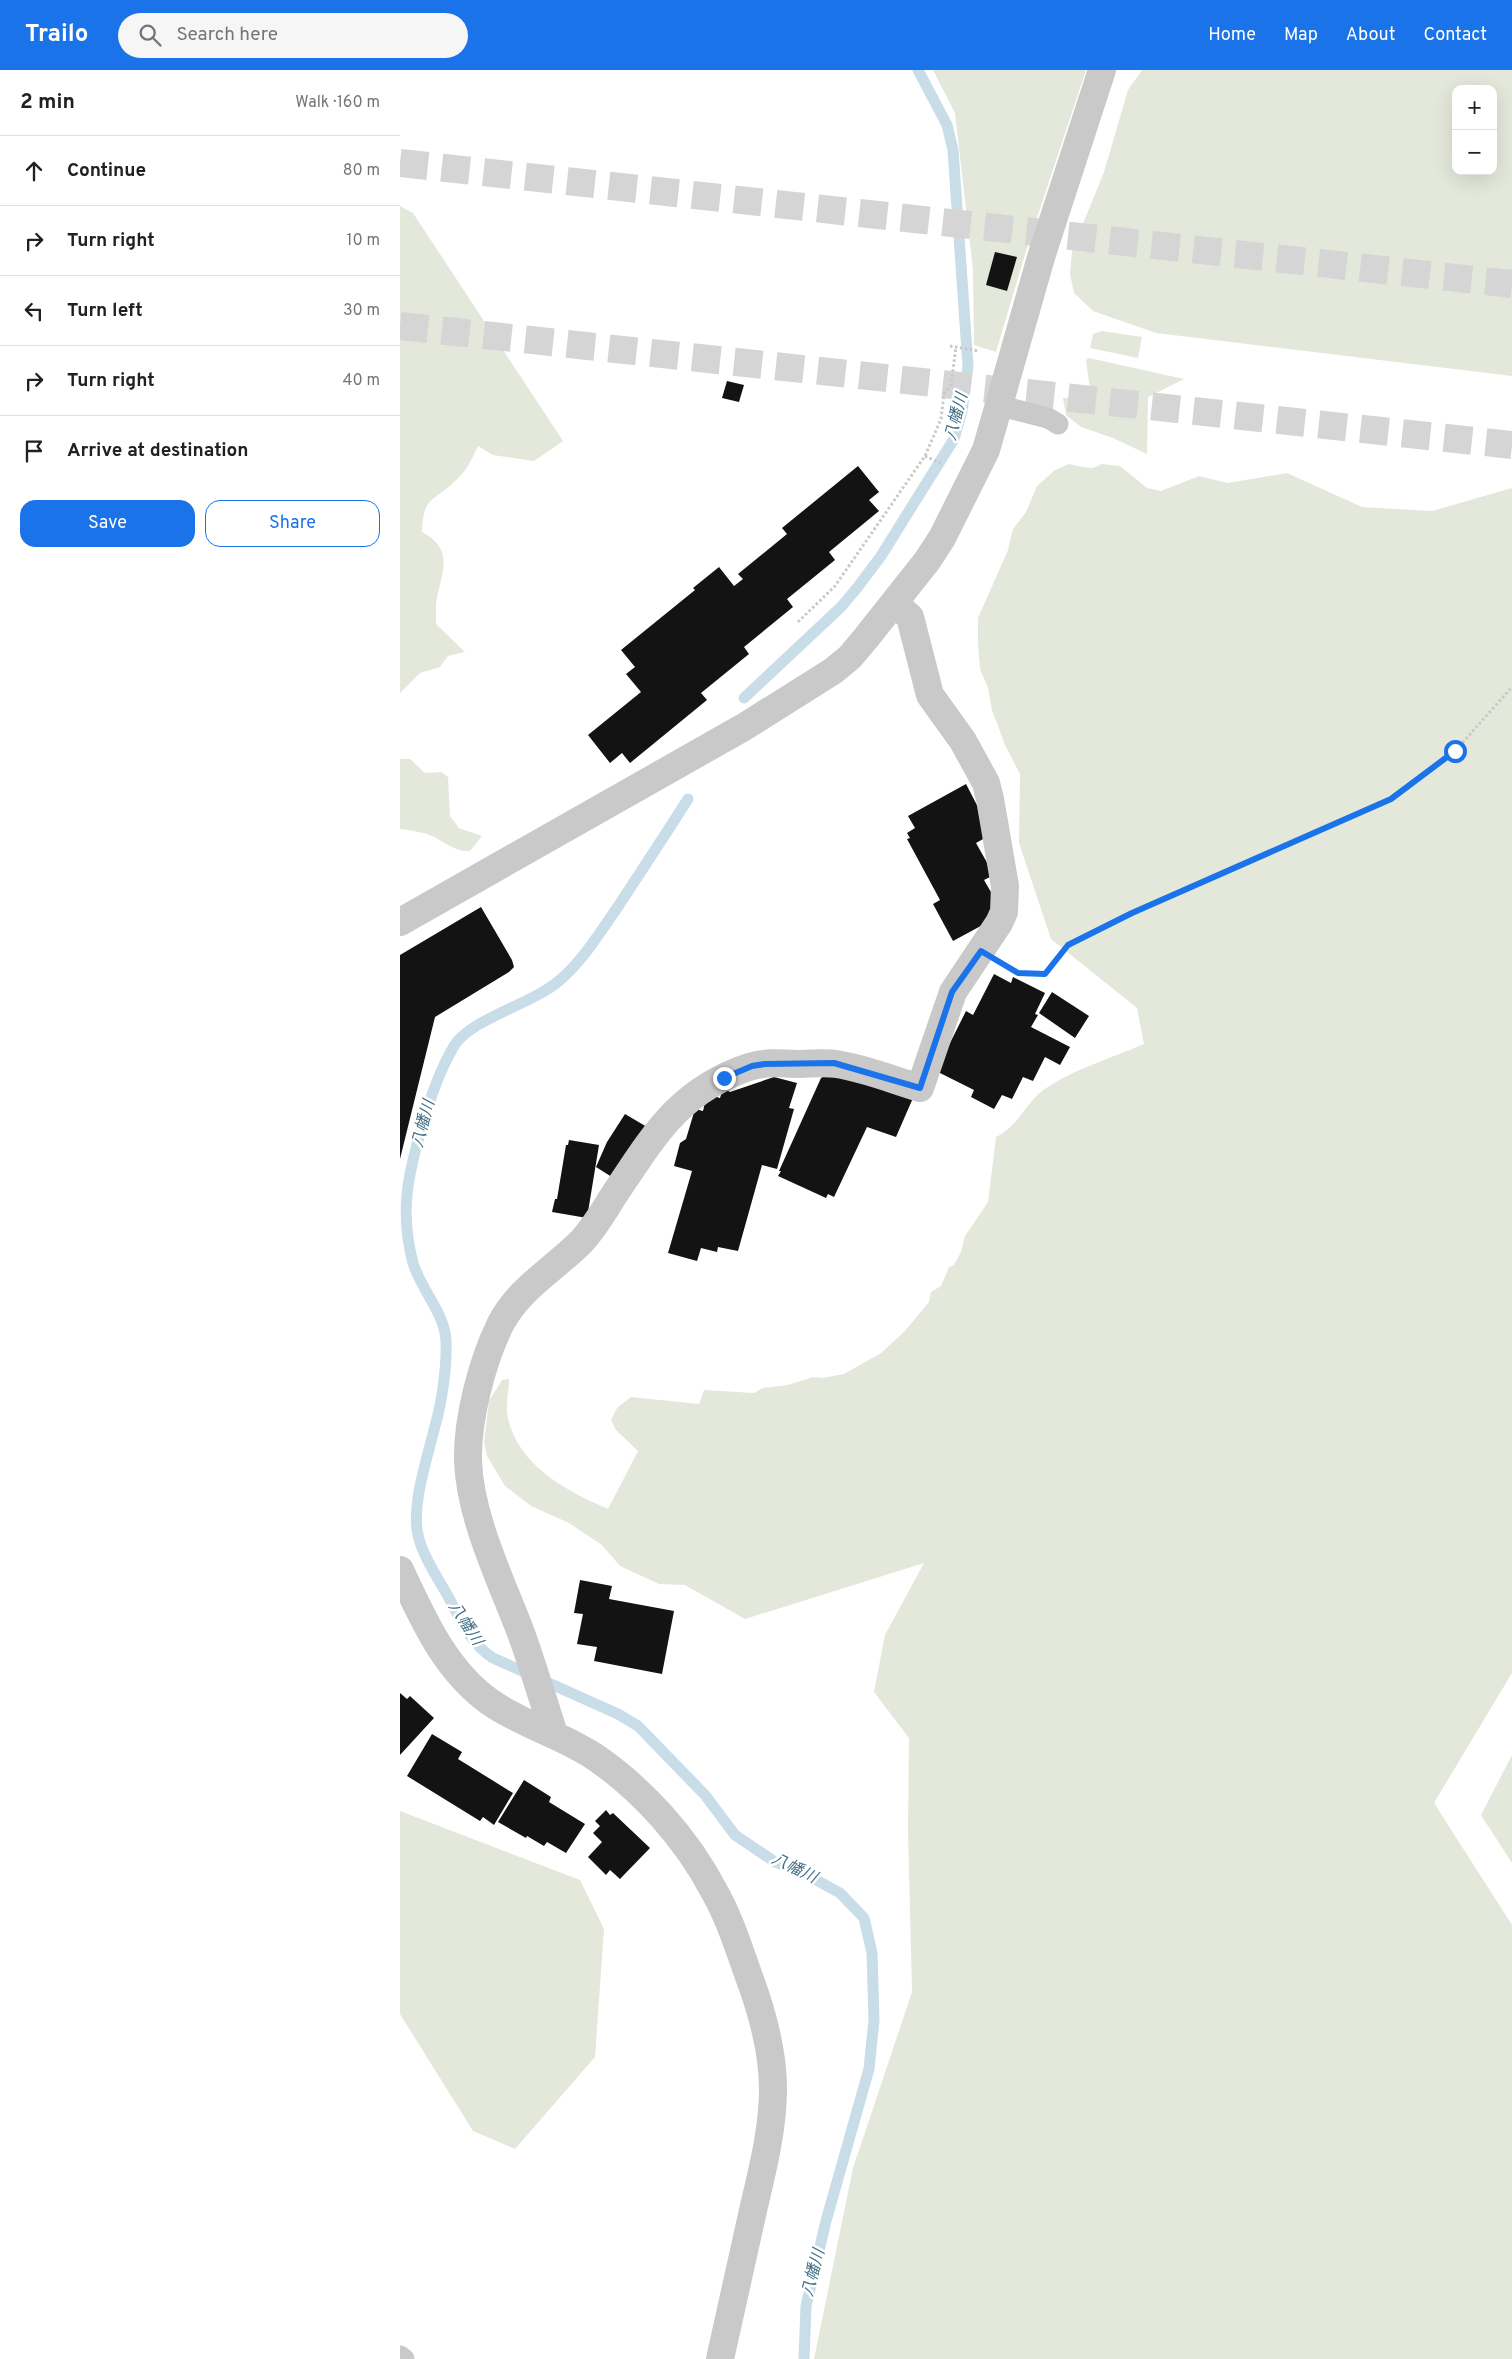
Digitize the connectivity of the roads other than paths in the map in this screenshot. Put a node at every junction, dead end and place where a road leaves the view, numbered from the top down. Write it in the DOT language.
graph roads {
  1 [pos="1102,70"];
  2 [pos="1000,406"];
  3 [pos="1058,424"];
  4 [pos="894,603"];
  5 [pos="400,922"];
  6 [pos="400,1570"];
  7 [pos="554,1734"];
  8 [pos="400,2356"];
  9 [pos="404,2359"];
  10 [pos="720,2359"];
  1 -- 2 [label="street"];
  2 -- 3 [label="lane"];
  2 -- 4 [label="street"];
  4 -- 5 [label="street"];
  4 -- 7 [label="street"];
  6 -- 7 [label="street"];
  7 -- 10 [label="street"];
  8 -- 9 [label="lane"];
}
